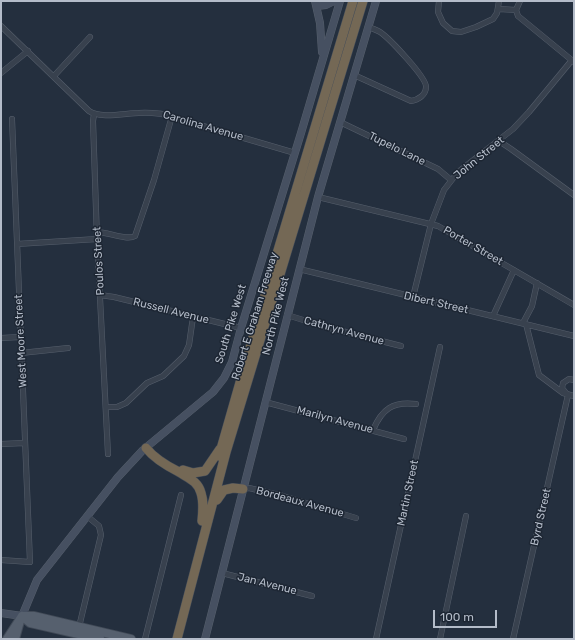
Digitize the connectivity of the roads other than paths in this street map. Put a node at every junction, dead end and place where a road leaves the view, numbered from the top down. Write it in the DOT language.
graph roads {
  1 [pos="323,1"];
  2 [pos="334,1"];
  3 [pos="340,1"];
  4 [pos="353,1"];
  5 [pos="363,1"];
  6 [pos="376,1"];
  7 [pos="439,1"];
  8 [pos="499,1"];
  9 [pos="520,1"];
  10 [pos="316,4"];
  11 [pos="499,8"];
  12 [pos="516,10"];
  13 [pos="1,26"];
  14 [pos="369,27"];
  15 [pos="90,37"];
  16 [pos="28,51"];
  17 [pos="573,61"];
  18 [pos="321,65"];
  19 [pos="1,73"];
  20 [pos="354,75"];
  21 [pos="54,76"];
  22 [pos="94,114"];
  23 [pos="172,116"];
  24 [pos="12,119"];
  25 [pos="340,122"];
  26 [pos="499,141"];
  27 [pos="295,153"];
  28 [pos="451,180"];
  29 [pos="574,195"];
  30 [pos="318,196"];
  31 [pos="431,224"];
  32 [pos="97,232"];
  33 [pos="97,239"];
  34 [pos="17,244"];
  35 [pos="299,269"];
  36 [pos="514,270"];
  37 [pos="537,283"];
  38 [pos="100,295"];
  39 [pos="413,297"];
  40 [pos="574,305"];
  41 [pos="287,315"];
  42 [pos="494,316"];
  43 [pos="193,317"];
  44 [pos="524,323"];
  45 [pos="241,328"];
  46 [pos="574,336"];
  47 [pos="20,337"];
  48 [pos="1,338"];
  49 [pos="401,346"];
  50 [pos="440,347"];
  51 [pos="68,348"];
  52 [pos="21,353"];
  53 [pos="574,380"];
  54 [pos="572,395"];
  55 [pos="265,402"];
  56 [pos="416,404"];
  57 [pos="106,408"];
  58 [pos="373,430"];
  59 [pos="404,439"];
  60 [pos="25,443"];
  61 [pos="1,444"];
  62 [pos="146,448"];
  63 [pos="224,450"];
  64 [pos="108,454"];
  65 [pos="165,463"];
  66 [pos="233,488"];
  67 [pos="243,489"];
  68 [pos="181,495"];
  69 [pos="87,516"];
  70 [pos="466,516"];
  71 [pos="356,518"];
  72 [pos="205,520"];
  73 [pos="1,560"];
  74 [pos="222,573"];
  75 [pos="312,596"];
  76 [pos="1,613"];
  77 [pos="22,616"];
  78 [pos="79,627"];
  79 [pos="175,636"];
  80 [pos="6,639"];
  81 [pos="14,639"];
  82 [pos="100,639"];
  83 [pos="131,639"];
  84 [pos="145,639"];
  85 [pos="205,639"];
  86 [pos="376,639"];
  87 [pos="440,639"];
  88 [pos="513,639"];
  1 -- 10 [label="main road"];
  2 -- 10 [label="main road"];
  3 -- 18 [label="main road"];
  4 -- 63 [label="highway, Robert E Graham Freeway"];
  5 -- 63 [label="highway, Robert E Graham Freeway"];
  6 -- 14 [label="main road, North Pike West"];
  7 -- 11 [label="street"];
  8 -- 11 [label="street"];
  9 -- 12 [label="street"];
  10 -- 18 [label="main road"];
  11 -- 12 [label="street"];
  12 -- 17 [label="street"];
  13 -- 16 [label="street"];
  14 -- 20 [label="main road, North Pike West"];
  14 -- 20 [label="street"];
  15 -- 21 [label="street"];
  16 -- 19 [label="street"];
  16 -- 21 [label="street"];
  17 -- 26 [label="street, John Street"];
  18 -- 27 [label="main road, South Pike West"];
  20 -- 25 [label="main road, North Pike West"];
  21 -- 22 [label="street"];
  22 -- 23 [label="street, Carolina Avenue"];
  22 -- 32 [label="street, Poulos Street"];
  23 -- 27 [label="street, Carolina Avenue"];
  23 -- 32 [label="street"];
  24 -- 34 [label="street, West Moore Street"];
  25 -- 28 [label="street, Tupelo Lane"];
  25 -- 30 [label="main road, North Pike West"];
  26 -- 28 [label="street, John Street"];
  26 -- 29 [label="street"];
  27 -- 45 [label="main road, South Pike West"];
  28 -- 31 [label="street, John Street"];
  30 -- 31 [label="street, Porter Street"];
  30 -- 35 [label="main road, North Pike West"];
  31 -- 36 [label="street, Porter Street"];
  31 -- 39 [label="street, John Street"];
  32 -- 33 [label="street, Poulos Street"];
  33 -- 34 [label="street"];
  33 -- 38 [label="street, Poulos Street"];
  34 -- 47 [label="street, West Moore Street"];
  35 -- 39 [label="street, Dibert Street"];
  35 -- 41 [label="main road, North Pike West"];
  36 -- 37 [label="street, Porter Street"];
  36 -- 42 [label="street"];
  37 -- 40 [label="street, Porter Street"];
  37 -- 44 [label="street"];
  38 -- 43 [label="street, Russell Avenue"];
  38 -- 57 [label="street, Poulos Street"];
  39 -- 42 [label="street, Dibert Street"];
  41 -- 49 [label="street, Cathryn Avenue"];
  41 -- 55 [label="main road, North Pike West"];
  42 -- 44 [label="street, Dibert Street"];
  43 -- 45 [label="street, Russell Avenue"];
  43 -- 57 [label="street"];
  44 -- 46 [label="street, Dibert Street"];
  44 -- 54 [label="street"];
  45 -- 62 [label="main road, South Pike West"];
  47 -- 48 [label="street"];
  47 -- 52 [label="street, West Moore Street"];
  50 -- 86 [label="street, Martin Street"];
  51 -- 52 [label="street"];
  52 -- 60 [label="street, West Moore Street"];
  53 -- 54 [label="street, Byrd Street"];
  54 -- 88 [label="street, Byrd Street"];
  55 -- 58 [label="street, Marilyn Avenue"];
  55 -- 67 [label="main road, North Pike West"];
  56 -- 58 [label="street"];
  57 -- 64 [label="street, Poulos Street"];
  58 -- 59 [label="street, Marilyn Avenue"];
  60 -- 61 [label="street"];
  60 -- 73 [label="street, West Moore Street"];
  62 -- 65 [label="highway"];
  62 -- 69 [label="main road, South Pike West"];
  63 -- 65 [label="highway"];
  63 -- 66 [label="highway"];
  63 -- 72 [label="highway, Robert E Graham Freeway"];
  65 -- 72 [label="highway"];
  66 -- 67 [label="highway"];
  66 -- 72 [label="highway"];
  67 -- 71 [label="street, Bordeaux Avenue"];
  67 -- 74 [label="main road, North Pike West"];
  68 -- 84 [label="street"];
  69 -- 77 [label="main road, South Pike West"];
  69 -- 78 [label="street"];
  70 -- 87 [label="street"];
  72 -- 79 [label="highway, Robert E Graham Freeway"];
  74 -- 75 [label="street, Jan Avenue"];
  74 -- 85 [label="main road, North Pike West"];
  76 -- 77 [label="main road"];
  77 -- 78 [label="main road"];
  77 -- 80 [label="main road"];
  77 -- 81 [label="main road"];
  77 -- 82 [label="main road"];
  78 -- 83 [label="main road"];
}
